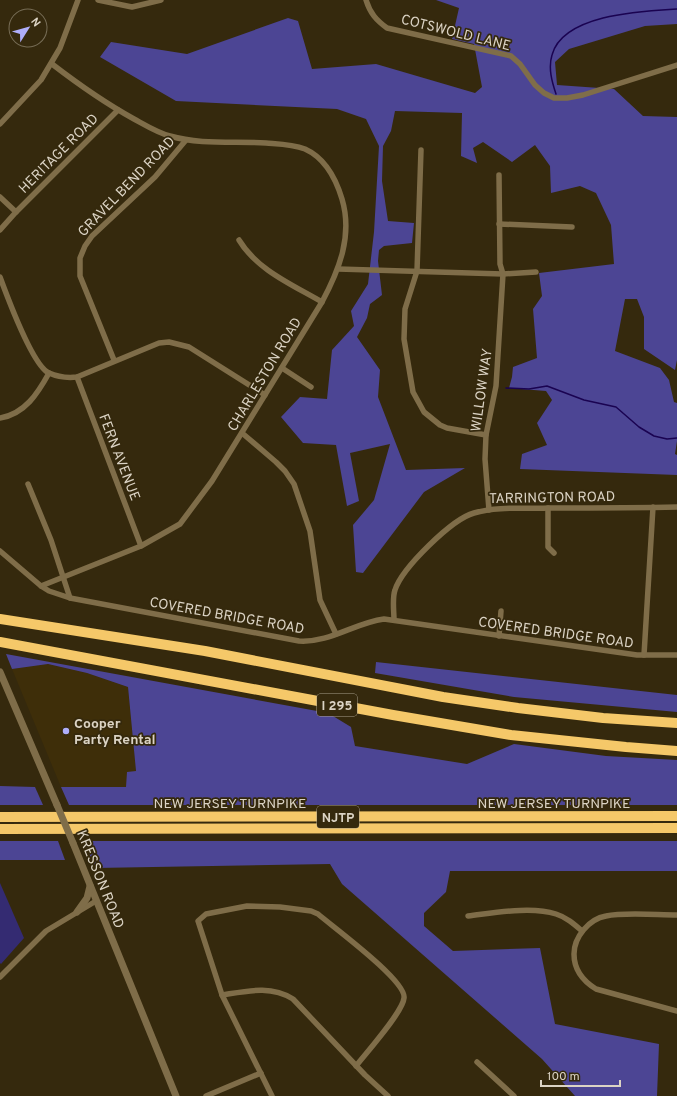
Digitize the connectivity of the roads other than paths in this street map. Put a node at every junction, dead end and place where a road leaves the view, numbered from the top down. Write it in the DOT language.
graph roads {
  1 [pos="78,0"];
  2 [pos="98,0"];
  3 [pos="161,0"];
  4 [pos="366,0"];
  5 [pos="52,64"];
  6 [pos="677,65"];
  7 [pos="118,110"];
  8 [pos="0,124"];
  9 [pos="186,140"];
  10 [pos="421,150"];
  11 [pos="499,175"];
  12 [pos="0,197"];
  13 [pos="16,212"];
  14 [pos="499,224"];
  15 [pos="572,227"];
  16 [pos="0,230"];
  17 [pos="239,240"];
  18 [pos="338,269"];
  19 [pos="417,271"];
  20 [pos="536,272"];
  21 [pos="503,274"];
  22 [pos="0,278"];
  23 [pos="322,302"];
  24 [pos="114,360"];
  25 [pos="282,368"];
  26 [pos="49,373"];
  27 [pos="77,377"];
  28 [pos="311,387"];
  29 [pos="265,395"];
  30 [pos="0,418"];
  31 [pos="242,433"];
  32 [pos="486,435"];
  33 [pos="28,484"];
  34 [pos="654,507"];
  35 [pos="677,507"];
  36 [pos="548,508"];
  37 [pos="489,510"];
  38 [pos="141,546"];
  39 [pos="0,551"];
  40 [pos="554,554"];
  41 [pos="64,578"];
  42 [pos="41,586"];
  43 [pos="70,598"];
  44 [pos="501,611"];
  45 [pos="0,619"];
  46 [pos="394,620"];
  47 [pos="336,634"];
  48 [pos="499,636"];
  49 [pos="0,642"];
  50 [pos="644,655"];
  51 [pos="677,655"];
  52 [pos="0,672"];
  53 [pos="677,723"];
  54 [pos="677,751"];
  55 [pos="677,816"];
  56 [pos="0,817"];
  57 [pos="677,828"];
  58 [pos="0,829"];
  59 [pos="90,886"];
  60 [pos="96,901"];
  61 [pos="77,912"];
  62 [pos="677,915"];
  63 [pos="468,916"];
  64 [pos="582,931"];
  65 [pos="0,977"];
  66 [pos="222,995"];
  67 [pos="677,1011"];
  68 [pos="477,1062"];
  69 [pos="356,1066"];
  70 [pos="262,1073"];
  71 [pos="176,1096"];
  72 [pos="206,1096"];
  73 [pos="272,1096"];
  74 [pos="388,1096"];
  75 [pos="514,1096"];
  1 -- 5 [label="street"];
  2 -- 3 [label="street"];
  4 -- 6 [label="street, COTSWOLD LANE"];
  5 -- 7 [label="street, CHARLESTON ROAD"];
  5 -- 8 [label="street"];
  7 -- 9 [label="street, CHARLESTON ROAD"];
  7 -- 13 [label="street, HERITAGE ROAD"];
  9 -- 18 [label="street, CHARLESTON ROAD"];
  9 -- 24 [label="street, GRAVEL BEND ROAD"];
  10 -- 19 [label="street"];
  11 -- 14 [label="street, WILLOW WAY"];
  12 -- 13 [label="street"];
  13 -- 16 [label="street, HERITAGE ROAD"];
  14 -- 15 [label="street"];
  14 -- 21 [label="street, WILLOW WAY"];
  17 -- 23 [label="street"];
  18 -- 19 [label="street"];
  18 -- 23 [label="street, CHARLESTON ROAD"];
  19 -- 21 [label="street"];
  19 -- 32 [label="street"];
  20 -- 21 [label="street"];
  21 -- 32 [label="street, WILLOW WAY"];
  22 -- 26 [label="street"];
  23 -- 25 [label="street, CHARLESTON ROAD"];
  24 -- 27 [label="street"];
  24 -- 29 [label="street"];
  25 -- 28 [label="street"];
  25 -- 29 [label="street, CHARLESTON ROAD"];
  26 -- 27 [label="street"];
  26 -- 30 [label="street"];
  27 -- 38 [label="street, FERN AVENUE"];
  29 -- 31 [label="street, CHARLESTON ROAD"];
  31 -- 38 [label="street, CHARLESTON ROAD"];
  31 -- 47 [label="street"];
  32 -- 37 [label="street, WILLOW WAY"];
  33 -- 41 [label="street"];
  34 -- 35 [label="street, TARRINGTON ROAD"];
  34 -- 36 [label="street, TARRINGTON ROAD"];
  34 -- 50 [label="street"];
  36 -- 37 [label="street, TARRINGTON ROAD"];
  36 -- 40 [label="street"];
  37 -- 46 [label="street, TARRINGTON ROAD"];
  38 -- 41 [label="street, CHARLESTON ROAD"];
  39 -- 42 [label="street, COVERED BRIDGE ROAD"];
  41 -- 42 [label="street, CHARLESTON ROAD"];
  41 -- 43 [label="street"];
  42 -- 43 [label="street, COVERED BRIDGE ROAD"];
  43 -- 47 [label="street, COVERED BRIDGE ROAD"];
  44 -- 48 [label="street"];
  45 -- 53 [label="highway, I 295"];
  46 -- 47 [label="street, COVERED BRIDGE ROAD"];
  46 -- 48 [label="street, COVERED BRIDGE ROAD"];
  48 -- 50 [label="street, COVERED BRIDGE ROAD"];
  49 -- 54 [label="highway, I 295"];
  50 -- 51 [label="street, COVERED BRIDGE ROAD"];
  52 -- 59 [label="street, KRESSON ROAD, bridge"];
  55 -- 56 [label="highway, NEW JERSEY TURNPIKE / NJTP"];
  57 -- 58 [label="highway, NEW JERSEY TURNPIKE / NJTP"];
  59 -- 60 [label="street, KRESSON ROAD"];
  59 -- 61 [label="street"];
  60 -- 61 [label="street"];
  60 -- 71 [label="street, KRESSON ROAD"];
  61 -- 65 [label="street"];
  62 -- 64 [label="street"];
  63 -- 64 [label="street"];
  64 -- 67 [label="street"];
  66 -- 69 [label="street"];
  66 -- 69 [label="street"];
  66 -- 70 [label="street"];
  68 -- 75 [label="street"];
  69 -- 74 [label="street"];
  70 -- 72 [label="street"];
  70 -- 73 [label="street"];
}
